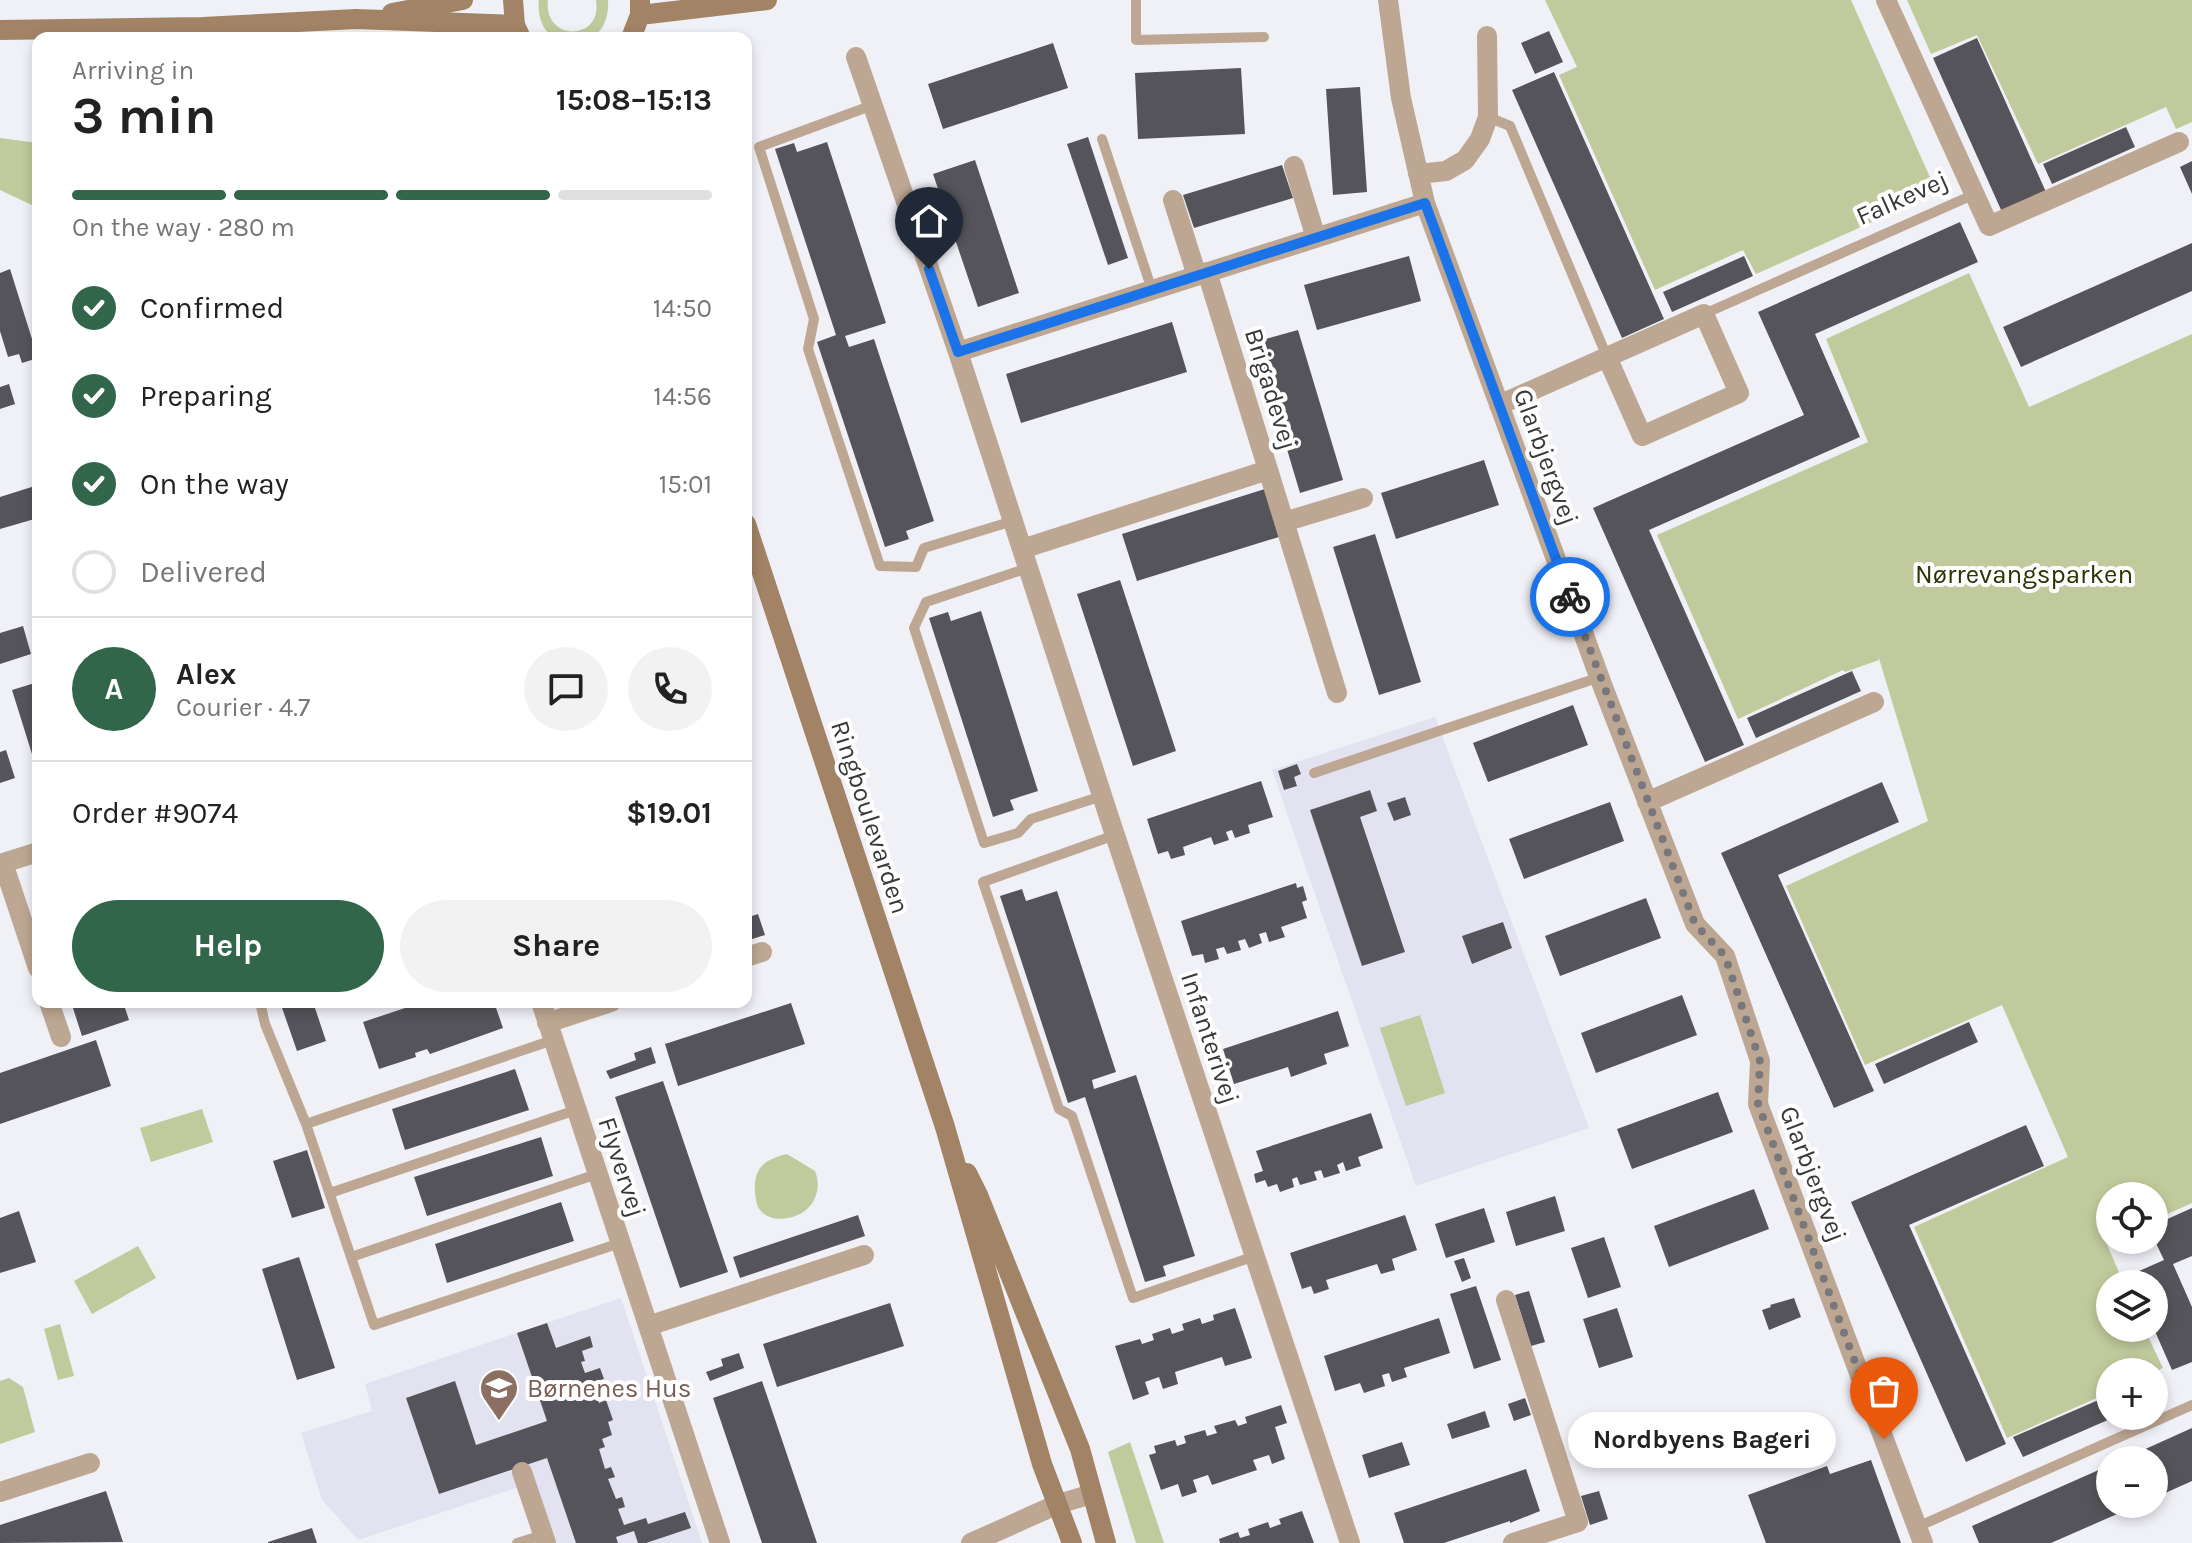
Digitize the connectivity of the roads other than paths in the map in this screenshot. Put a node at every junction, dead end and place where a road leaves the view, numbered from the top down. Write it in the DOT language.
graph roads {
  1 [pos="463,0"];
  2 [pos="513,0"];
  3 [pos="767,0"];
  4 [pos="1136,0"];
  5 [pos="1388,0"];
  6 [pos="1886,0"];
  7 [pos="640,7"];
  8 [pos="356,19"];
  9 [pos="0,30"];
  10 [pos="518,32"];
  11 [pos="633,32"];
  12 [pos="1487,36"];
  13 [pos="1264,37"];
  14 [pos="856,57"];
  15 [pos="873,105"];
  16 [pos="1488,117"];
  17 [pos="1102,139"];
  18 [pos="2186,139"];
  19 [pos="1294,166"];
  20 [pos="1418,174"];
  21 [pos="1975,194"];
  22 [pos="1173,200"];
  23 [pos="1425,203"];
  24 [pos="1316,238"];
  25 [pos="1202,274"];
  26 [pos="1152,290"];
  27 [pos="1704,314"];
  28 [pos="958,352"];
  29 [pos="1607,357"];
  30 [pos="1499,405"];
  31 [pos="1268,470"];
  32 [pos="1363,498"];
  33 [pos="1013,521"];
  34 [pos="1284,522"];
  35 [pos="752,542"];
  36 [pos="1025,559"];
  37 [pos="1600,677"];
  38 [pos="1337,693"];
  39 [pos="1874,702"];
  40 [pos="1314,773"];
  41 [pos="1102,796"];
  42 [pos="1647,802"];
  43 [pos="1115,835"];
  44 [pos="32,854"];
  45 [pos="1,864"];
  46 [pos="32,951"];
  47 [pos="51,1008"];
  48 [pos="261,1008"];
  49 [pos="543,1008"];
  50 [pos="599,1008"];
  51 [pos="550,1032"];
  52 [pos="61,1037"];
  53 [pos="576,1110"];
  54 [pos="306,1124"];
  55 [pos="945,1127"];
  56 [pos="597,1174"];
  57 [pos="330,1193"];
  58 [pos="620,1243"];
  59 [pos="864,1255"];
  60 [pos="1255,1256"];
  61 [pos="351,1257"];
  62 [pos="1506,1300"];
  63 [pos="648,1326"];
  64 [pos="2192,1405"];
  65 [pos="90,1463"];
  66 [pos="522,1472"];
  67 [pos="0,1492"];
  68 [pos="1092,1494"];
  69 [pos="1058,1504"];
  70 [pos="1920,1535"];
  71 [pos="544,1539"];
  72 [pos="517,1543"];
  73 [pos="720,1543"];
  74 [pos="971,1543"];
  75 [pos="1072,1543"];
  76 [pos="1106,1543"];
  77 [pos="1350,1543"];
  78 [pos="1513,1543"];
  1 -- 8 [label="main road"];
  2 -- 10 [label="main road"];
  3 -- 7 [label="main road"];
  4 -- 13 [label="lane"];
  5 -- 20 [label="street, Glarbjergvej"];
  6 -- 21 [label="street"];
  7 -- 11 [label="main road"];
  8 -- 9 [label="main road"];
  8 -- 10 [label="main road"];
  12 -- 16 [label="street"];
  14 -- 15 [label="street, Infanterivej"];
  15 -- 28 [label="street, Infanterivej"];
  15 -- 33 [label="lane"];
  16 -- 20 [label="street"];
  16 -- 29 [label="lane"];
  17 -- 26 [label="lane"];
  18 -- 21 [label="street, Falkevej"];
  19 -- 24 [label="street"];
  20 -- 23 [label="street, Glarbjergvej"];
  21 -- 27 [label="lane, Falkevej"];
  22 -- 25 [label="street, Brigadevej"];
  23 -- 24 [label="street"];
  23 -- 30 [label="street, Glarbjergvej"];
  24 -- 25 [label="street"];
  25 -- 26 [label="street"];
  25 -- 31 [label="street, Brigadevej"];
  26 -- 28 [label="street"];
  27 -- 29 [label="street, Falkevej"];
  27 -- 29 [label="street"];
  28 -- 33 [label="street, Infanterivej"];
  29 -- 30 [label="street, Falkevej"];
  30 -- 37 [label="street, Glarbjergvej"];
  31 -- 34 [label="street, Brigadevej"];
  31 -- 36 [label="street"];
  32 -- 34 [label="street"];
  33 -- 36 [label="street, Infanterivej"];
  34 -- 38 [label="street, Brigadevej"];
  35 -- 55 [label="main road, Ringboulevarden"];
  36 -- 41 [label="street, Infanterivej"];
  36 -- 41 [label="lane"];
  37 -- 40 [label="lane"];
  37 -- 42 [label="street, Glarbjergvej"];
  39 -- 42 [label="street"];
  41 -- 43 [label="street, Infanterivej"];
  42 -- 70 [label="street, Glarbjergvej"];
  43 -- 60 [label="street, Infanterivej"];
  43 -- 60 [label="lane"];
  44 -- 45 [label="street"];
  45 -- 46 [label="street"];
  47 -- 52 [label="street"];
  48 -- 54 [label="lane"];
  49 -- 51 [label="street, Flyvervej"];
  50 -- 51 [label="street"];
  51 -- 53 [label="street, Flyvervej"];
  51 -- 54 [label="lane"];
  53 -- 56 [label="street, Flyvervej"];
  53 -- 57 [label="lane"];
  54 -- 57 [label="lane"];
  55 -- 68 [label="main road, Ringboulevarden"];
  55 -- 69 [label="main road, Ringboulevarden"];
  56 -- 58 [label="street, Flyvervej"];
  56 -- 61 [label="lane"];
  57 -- 61 [label="lane"];
  58 -- 61 [label="lane"];
  58 -- 63 [label="street, Flyvervej"];
  59 -- 63 [label="street"];
  60 -- 77 [label="street, Infanterivej"];
  62 -- 78 [label="street"];
  63 -- 73 [label="street, Flyvervej"];
  64 -- 70 [label="lane, Glarbjergvej"];
  65 -- 67 [label="street"];
  66 -- 71 [label="street"];
  68 -- 69 [label="street"];
  68 -- 76 [label="main road, Ringboulevarden"];
  69 -- 74 [label="street"];
  69 -- 75 [label="main road, Ringboulevarden"];
  71 -- 72 [label="lane"];
}
